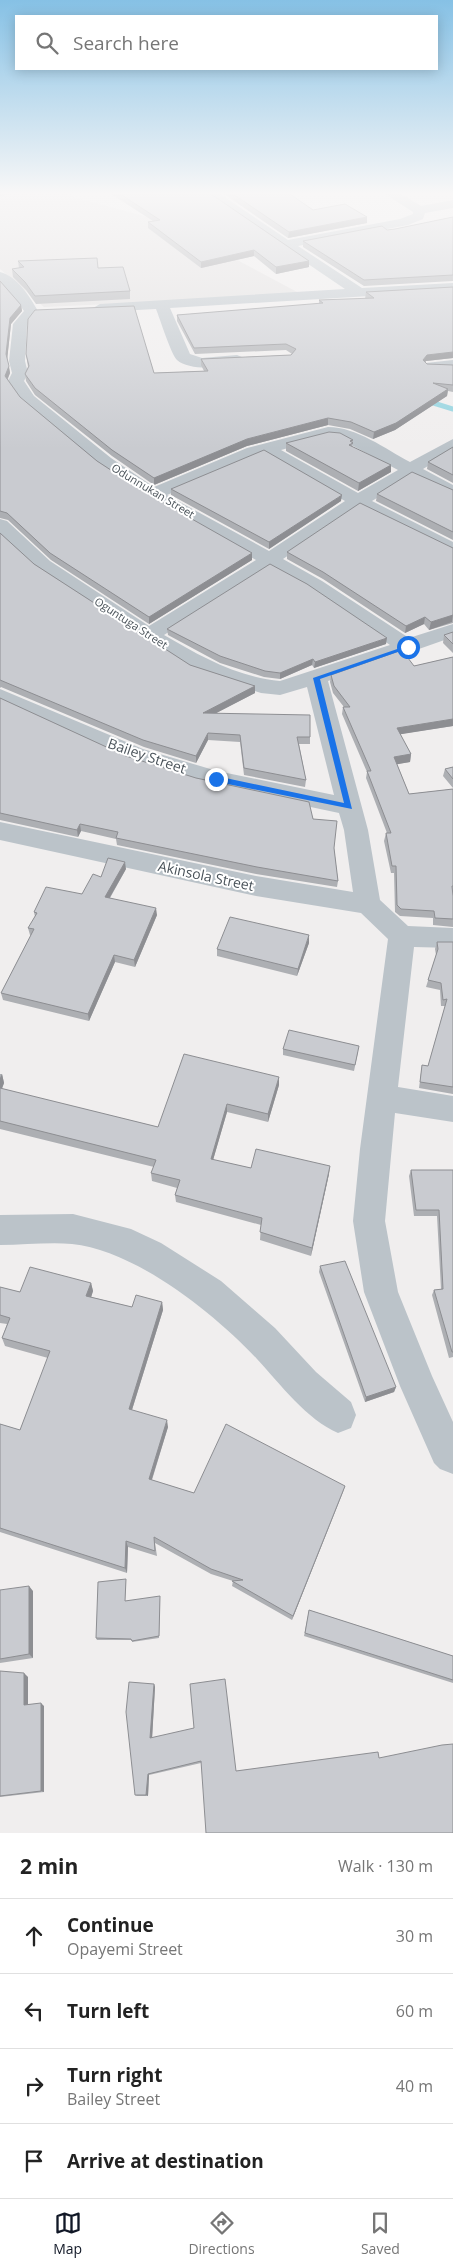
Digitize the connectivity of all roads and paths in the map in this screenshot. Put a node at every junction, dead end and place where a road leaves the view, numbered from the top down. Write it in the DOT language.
graph roads {
  1 [pos="2,278"];
  2 [pos="337,278"];
  3 [pos="453,287"];
  4 [pos="360,293"];
  5 [pos="162,305"];
  6 [pos="87,308"];
  7 [pos="50,310"];
  8 [pos="31,311"];
  9 [pos="18,340"];
  10 [pos="0,342"];
  11 [pos="248,359"];
  12 [pos="453,365"];
  13 [pos="432,366"];
  14 [pos="453,444"];
  15 [pos="266,448"];
  16 [pos="412,470"];
  17 [pos="453,492"];
  18 [pos="153,494"];
  19 [pos="358,501"];
  20 [pos="0,525"];
  21 [pos="453,549"];
  22 [pos="271,558"];
  23 [pos="453,630"];
  24 [pos="149,635"];
  25 [pos="408,647"];
  26 [pos="316,678"];
  27 [pos="0,696"];
  28 [pos="349,807"];
  29 [pos="0,831"];
  30 [pos="368,904"];
  31 [pos="402,936"];
  32 [pos="453,938"];
  33 [pos="382,1098"];
  34 [pos="453,1109"];
  35 [pos="0,1230"];
  36 [pos="338,1415"];
  37 [pos="453,1456"];
  1 -- 8 [label="street"];
  2 -- 4 [label="street"];
  3 -- 4 [label="street"];
  4 -- 5 [label="street"];
  5 -- 6 [label="street"];
  5 -- 11 [label="street"];
  7 -- 8 [label="street"];
  8 -- 9 [label="street, Odunnukan Street"];
  9 -- 10 [label="street"];
  9 -- 18 [label="street, Odunnukan Street"];
  12 -- 13 [label="street"];
  14 -- 16 [label="street"];
  15 -- 16 [label="street"];
  15 -- 18 [label="street"];
  15 -- 19 [label="street"];
  16 -- 17 [label="street"];
  16 -- 19 [label="street"];
  18 -- 22 [label="street, Odunnukan Street"];
  19 -- 21 [label="street"];
  19 -- 22 [label="street"];
  20 -- 24 [label="street, Oguntuga Street"];
  22 -- 24 [label="street"];
  22 -- 25 [label="street, Odunnukan Street"];
  23 -- 25 [label="street"];
  24 -- 26 [label="street, Oguntuga Street"];
  25 -- 26 [label="street"];
  26 -- 28 [label="street"];
  27 -- 28 [label="street, Bailey Street"];
  28 -- 30 [label="street"];
  29 -- 30 [label="street, Akinsola Street"];
  30 -- 31 [label="street"];
  31 -- 32 [label="street"];
  31 -- 33 [label="street"];
  33 -- 34 [label="street"];
  33 -- 37 [label="street"];
  35 -- 36 [label="street"];
}
